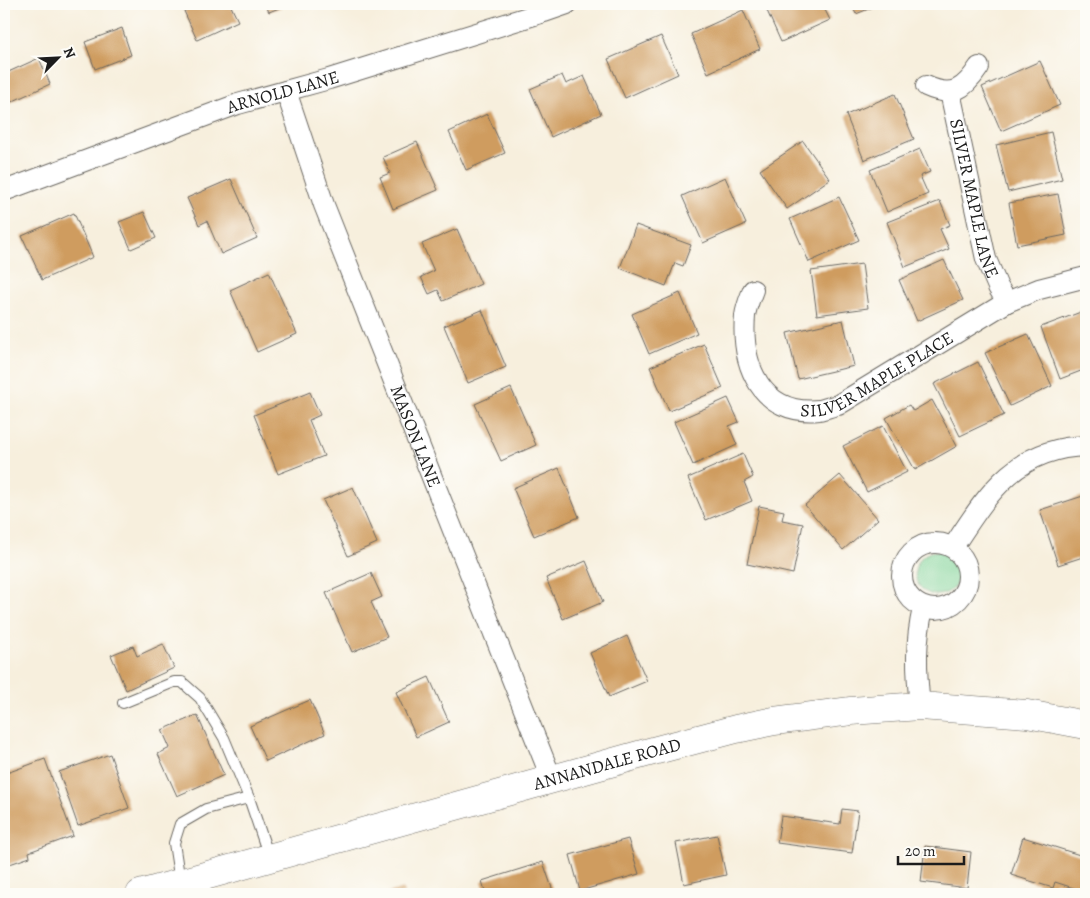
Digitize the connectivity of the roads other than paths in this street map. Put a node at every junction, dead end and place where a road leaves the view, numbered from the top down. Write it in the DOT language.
graph roads {
  1 [pos="567,4"];
  2 [pos="979,67"];
  3 [pos="926,86"];
  4 [pos="286,91"];
  5 [pos="950,92"];
  6 [pos="4,191"];
  7 [pos="1086,277"];
  8 [pos="753,290"];
  9 [pos="1007,302"];
  10 [pos="1086,446"];
  11 [pos="953,547"];
  12 [pos="923,608"];
  13 [pos="123,703"];
  14 [pos="920,706"];
  15 [pos="1086,725"];
  16 [pos="552,780"];
  17 [pos="249,798"];
  18 [pos="270,858"];
  19 [pos="180,883"];
  20 [pos="140,894"];
  1 -- 4 [label="street, ARNOLD LANE"];
  2 -- 5 [label="street"];
  3 -- 5 [label="street"];
  4 -- 6 [label="street, ARNOLD LANE"];
  4 -- 16 [label="street, MASON LANE"];
  5 -- 9 [label="street, SILVER MAPLE LANE"];
  7 -- 9 [label="street, SILVER MAPLE PLACE"];
  8 -- 9 [label="street, SILVER MAPLE PLACE"];
  10 -- 11 [label="street"];
  11 -- 12 [label="street"];
  11 -- 12 [label="street"];
  12 -- 14 [label="street"];
  13 -- 17 [label="lane"];
  14 -- 15 [label="main road, ANNANDALE ROAD"];
  14 -- 16 [label="main road, ANNANDALE ROAD"];
  16 -- 18 [label="main road, ANNANDALE ROAD"];
  17 -- 18 [label="lane"];
  17 -- 19 [label="lane"];
  18 -- 19 [label="main road, ANNANDALE ROAD"];
  19 -- 20 [label="main road, ANNANDALE ROAD"];
}
